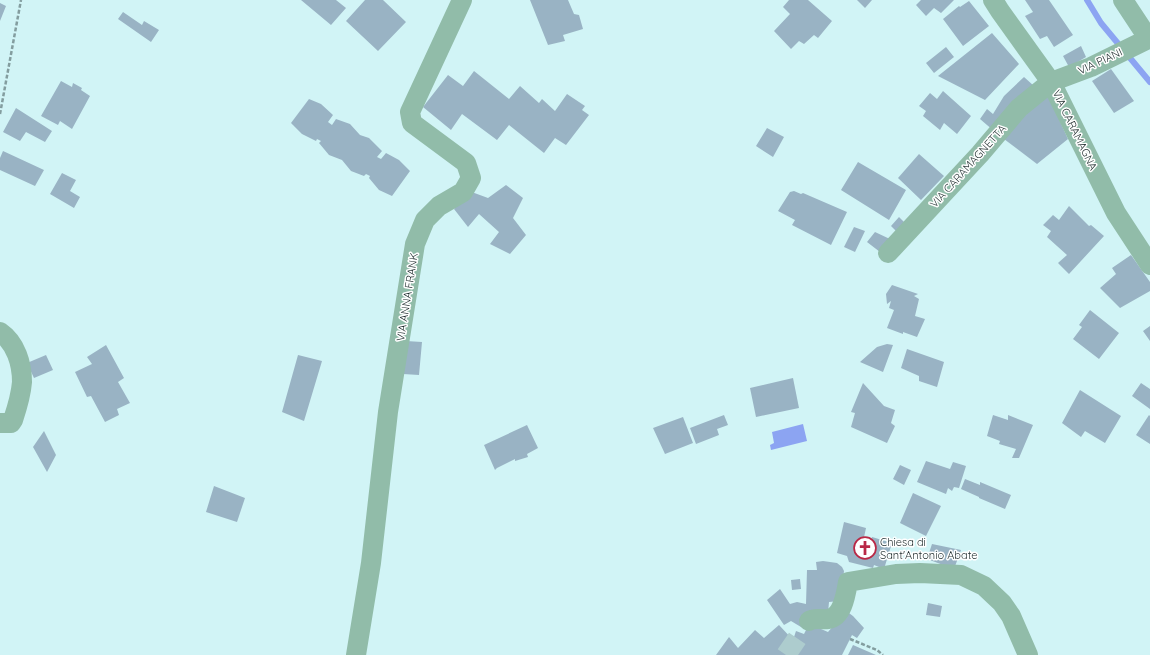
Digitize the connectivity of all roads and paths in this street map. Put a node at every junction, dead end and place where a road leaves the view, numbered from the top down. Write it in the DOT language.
graph roads {
  1 [pos="21,0"];
  2 [pos="462,0"];
  3 [pos="993,0"];
  4 [pos="1123,0"];
  5 [pos="1140,0"];
  6 [pos="1150,16"];
  7 [pos="1149,38"];
  8 [pos="1051,82"];
  9 [pos="0,114"];
  10 [pos="888,253"];
  11 [pos="1150,265"];
  12 [pos="0,332"];
  13 [pos="0,423"];
  14 [pos="804,627"];
  15 [pos="850,639"];
  16 [pos="356,655"];
  17 [pos="883,655"];
  18 [pos="1028,655"];
  1 -- 9 [label="path"];
  2 -- 16 [label="street, VIA ANNA FRANK"];
  3 -- 8 [label="street, VIA CARAMAGNA"];
  4 -- 7 [label="street, VIA PIANI"];
  5 -- 6 [label="street"];
  7 -- 8 [label="street, VIA PIANI"];
  8 -- 10 [label="street, VIA CARAMAGNETTA"];
  8 -- 11 [label="street, VIA CARAMAGNA"];
  12 -- 13 [label="street"];
  14 -- 18 [label="street"];
  15 -- 17 [label="path"];
}
